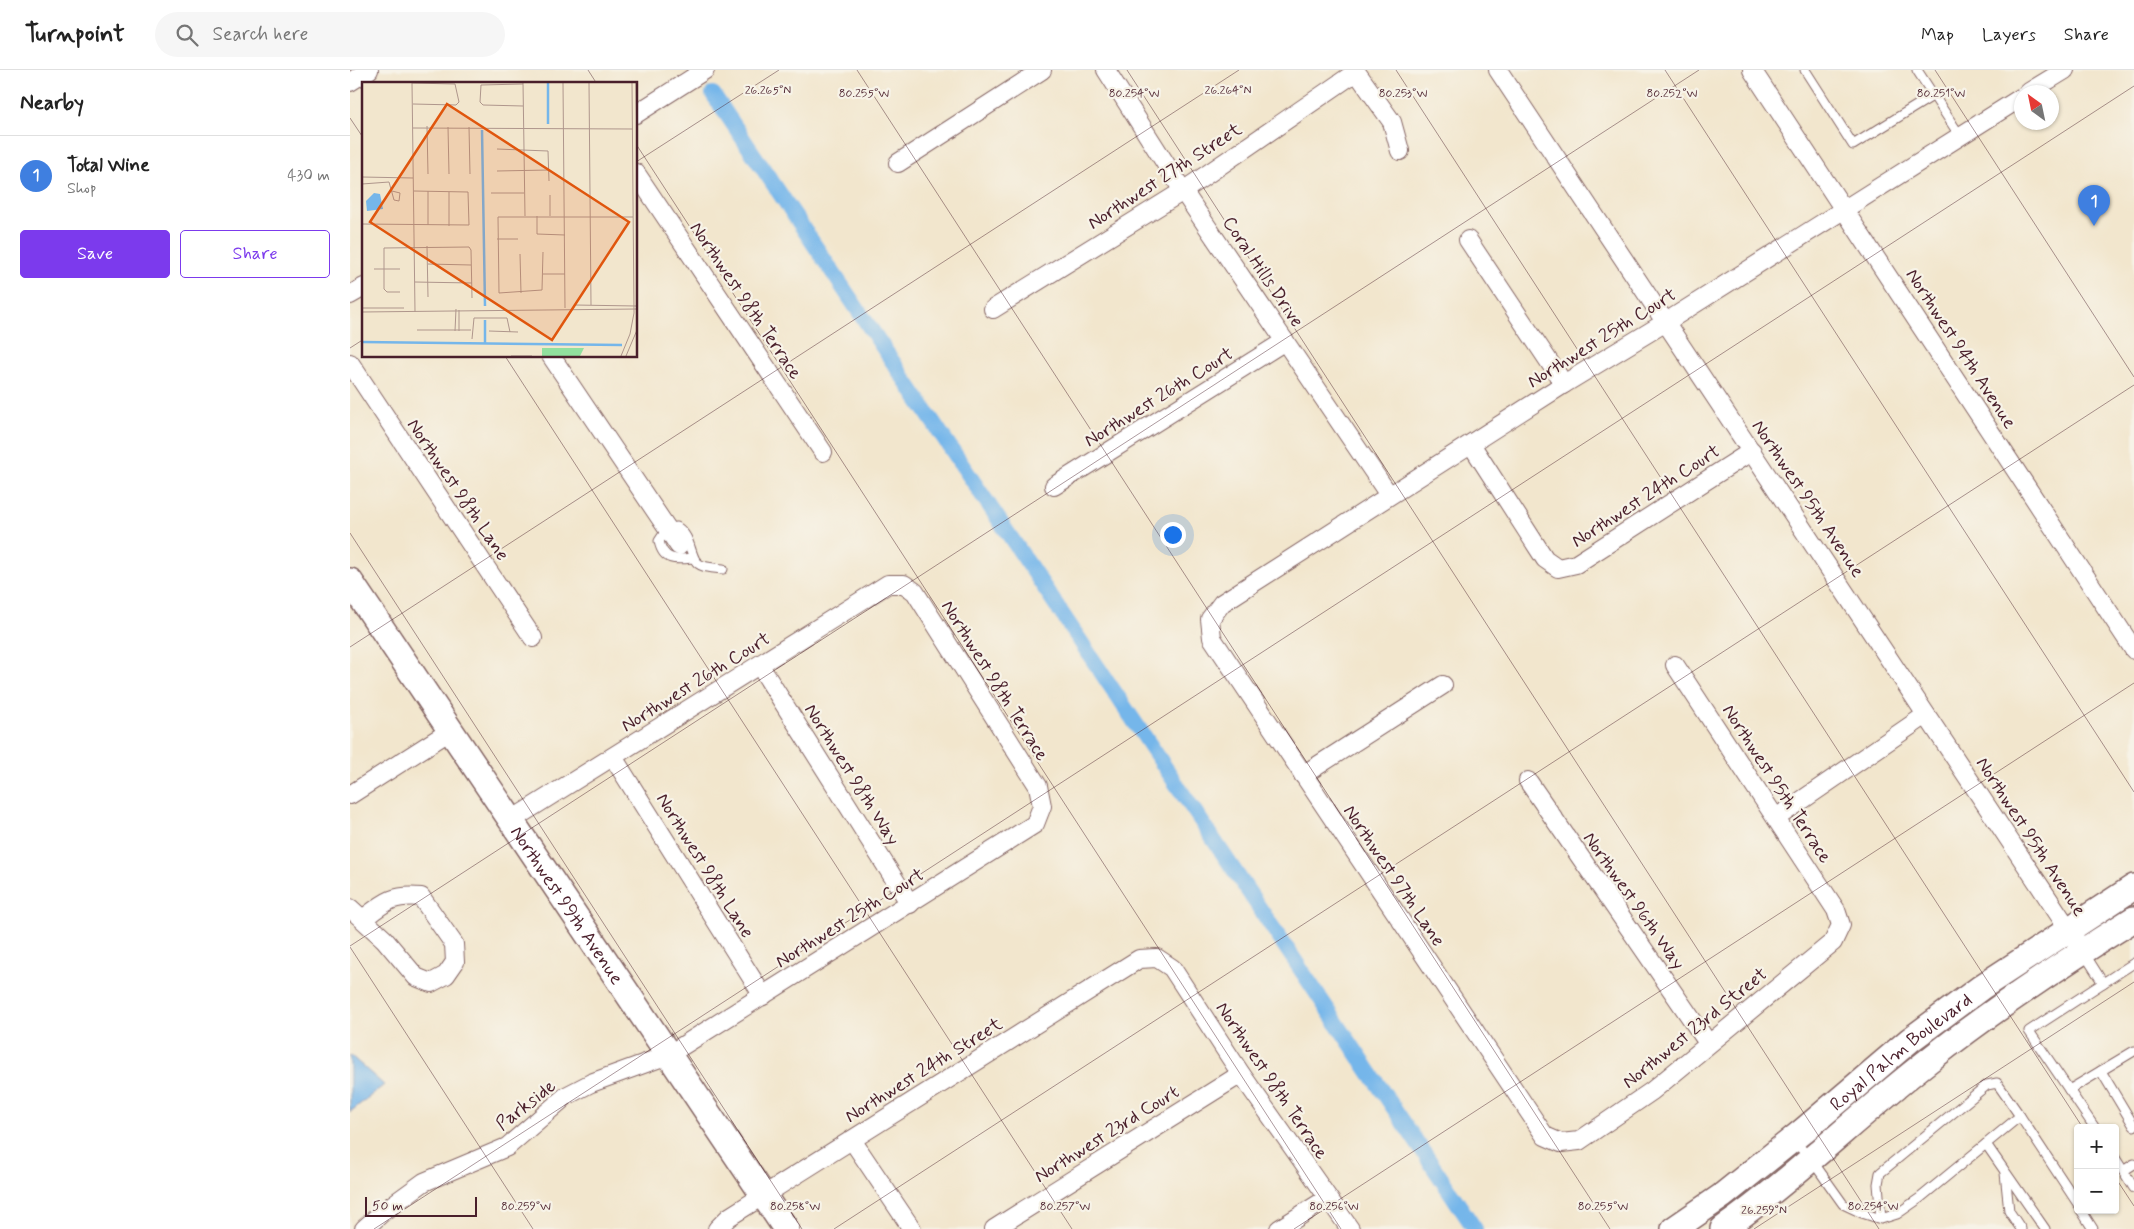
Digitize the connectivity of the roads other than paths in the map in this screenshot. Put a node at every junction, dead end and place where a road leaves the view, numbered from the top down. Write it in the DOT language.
graph roads {
  1 [pos="369,70"];
  2 [pos="705,70"];
  3 [pos="1042,70"];
  4 [pos="1106,70"];
  5 [pos="1498,70"];
  6 [pos="1752,70"];
  7 [pos="1805,70"];
  8 [pos="1917,70"];
  9 [pos="2065,70"];
  10 [pos="1355,71"];
  11 [pos="350,82"];
  12 [pos="2040,85"];
  13 [pos="1934,95"];
  14 [pos="2014,102"];
  15 [pos="638,113"];
  16 [pos="1960,136"];
  17 [pos="1400,151"];
  18 [pos="898,163"];
  19 [pos="638,176"];
  20 [pos="1183,191"];
  21 [pos="1845,209"];
  22 [pos="1468,240"];
  23 [pos="362,288"];
  24 [pos="350,295"];
  25 [pos="993,309"];
  26 [pos="1666,322"];
  27 [pos="1285,341"];
  28 [pos="552,358"];
  29 [pos="350,363"];
  30 [pos="1564,384"];
  31 [pos="1471,444"];
  32 [pos="1752,451"];
  33 [pos="822,452"];
  34 [pos="1054,486"];
  35 [pos="1389,494"];
  36 [pos="686,552"];
  37 [pos="723,569"];
  38 [pos="350,581"];
  39 [pos="904,584"];
  40 [pos="1210,620"];
  41 [pos="533,638"];
  42 [pos="2134,650"];
  43 [pos="1675,665"];
  44 [pos="760,666"];
  45 [pos="1443,685"];
  46 [pos="1926,715"];
  47 [pos="450,731"];
  48 [pos="613,757"];
  49 [pos="1302,775"];
  50 [pos="1528,781"];
  51 [pos="350,794"];
  52 [pos="1042,806"];
  53 [pos="1776,818"];
  54 [pos="510,821"];
  55 [pos="2134,887"];
  56 [pos="910,904"];
  57 [pos="357,914"];
  58 [pos="2134,919"];
  59 [pos="1841,925"];
  60 [pos="2068,929"];
  61 [pos="2082,951"];
  62 [pos="1157,958"];
  63 [pos="2134,963"];
  64 [pos="2103,983"];
  65 [pos="763,996"];
  66 [pos="1708,1043"];
  67 [pos="2134,1051"];
  68 [pos="668,1055"];
  69 [pos="2101,1071"];
  70 [pos="1241,1074"];
  71 [pos="2069,1090"];
  72 [pos="2020,1116"];
  73 [pos="2092,1124"];
  74 [pos="2134,1126"];
  75 [pos="1793,1139"];
  76 [pos="852,1140"];
  77 [pos="1561,1143"];
  78 [pos="1986,1144"];
  79 [pos="1812,1159"];
  80 [pos="2119,1164"];
  81 [pos="2134,1164"];
  82 [pos="2123,1170"];
  83 [pos="2004,1171"];
  84 [pos="2134,1188"];
  85 [pos="764,1195"];
  86 [pos="1328,1198"];
  87 [pos="2074,1198"];
  88 [pos="2084,1214"];
  89 [pos="1881,1219"];
  90 [pos="364,1229"];
  91 [pos="717,1229"];
  92 [pos="786,1229"];
  93 [pos="912,1229"];
  94 [pos="994,1229"];
  95 [pos="1279,1229"];
  96 [pos="1350,1229"];
  97 [pos="1674,1229"];
  98 [pos="1723,1229"];
  99 [pos="2021,1229"];
  100 [pos="2045,1229"];
  101 [pos="2093,1229"];
  1 -- 11 [label="street"];
  2 -- 15 [label="street"];
  3 -- 18 [label="street"];
  4 -- 20 [label="street, Coral Hills Drive"];
  5 -- 26 [label="street, Northwest 95th Avenue"];
  6 -- 21 [label="street, Northwest 94th Avenue"];
  7 -- 13 [label="lane"];
  8 -- 13 [label="lane"];
  9 -- 12 [label="street"];
  10 -- 17 [label="street"];
  10 -- 20 [label="street, Northwest 27th Street"];
  13 -- 16 [label="lane"];
  14 -- 16 [label="street, Northwest 25th Court"];
  16 -- 21 [label="street, Northwest 25th Court"];
  19 -- 33 [label="street, Northwest 98th Terrace"];
  20 -- 25 [label="street, Northwest 27th Street"];
  20 -- 27 [label="street, Coral Hills Drive"];
  21 -- 26 [label="street, Northwest 25th Court"];
  21 -- 42 [label="street, Northwest 94th Avenue"];
  22 -- 30 [label="street"];
  23 -- 24 [label="street"];
  26 -- 30 [label="street, Northwest 25th Court"];
  26 -- 32 [label="street, Northwest 95th Avenue"];
  27 -- 34 [label="street, Northwest 26th Court"];
  27 -- 35 [label="street, Coral Hills Drive"];
  28 -- 36 [label="street"];
  29 -- 41 [label="street, Northwest 98th Lane"];
  30 -- 31 [label="street, Northwest 25th Court"];
  31 -- 32 [label="street, Northwest 24th Court"];
  31 -- 35 [label="street, Northwest 25th Court"];
  32 -- 46 [label="street, Northwest 95th Avenue"];
  35 -- 40 [label="street, Northwest 25th Court"];
  36 -- 37 [label="lane"];
  38 -- 47 [label="main road, Northwest 99th Avenue"];
  39 -- 44 [label="street, Northwest 26th Court"];
  39 -- 52 [label="street, Northwest 98th Terrace"];
  40 -- 49 [label="street, Northwest 97th Lane"];
  43 -- 53 [label="street, Northwest 95th Terrace"];
  44 -- 48 [label="street, Northwest 26th Court"];
  44 -- 56 [label="street, Northwest 98th Way"];
  45 -- 49 [label="street"];
  46 -- 53 [label="street"];
  46 -- 60 [label="street, Northwest 95th Avenue"];
  47 -- 51 [label="street"];
  47 -- 54 [label="main road, Northwest 99th Avenue"];
  48 -- 54 [label="street, Northwest 26th Court"];
  48 -- 65 [label="street, Northwest 98th Lane"];
  49 -- 77 [label="street, Northwest 97th Lane"];
  50 -- 66 [label="street, Northwest 96th Way"];
  52 -- 56 [label="street, Northwest 25th Court"];
  53 -- 59 [label="street, Northwest 95th Terrace"];
  54 -- 68 [label="main road, Northwest 99th Avenue"];
  55 -- 60 [label="main road, Royal Palm Boulevard"];
  56 -- 65 [label="street, Northwest 25th Court"];
  57 -- 57 [label="street"];
  58 -- 61 [label="main road, Royal Palm Boulevard"];
  59 -- 66 [label="street, Northwest 23rd Street"];
  60 -- 61 [label="street, Northwest 95th Avenue"];
  60 -- 75 [label="main road, Royal Palm Boulevard"];
  61 -- 64 [label="lane"];
  61 -- 79 [label="main road, Royal Palm Boulevard"];
  62 -- 70 [label="street, Northwest 98th Terrace"];
  62 -- 76 [label="street, Northwest 24th Street"];
  63 -- 64 [label="lane"];
  64 -- 71 [label="lane"];
  65 -- 68 [label="street, Northwest 25th Court"];
  66 -- 77 [label="street, Northwest 23rd Street"];
  67 -- 69 [label="lane"];
  68 -- 85 [label="main road, Northwest 99th Avenue"];
  68 -- 90 [label="street, Parkside"];
  69 -- 71 [label="lane"];
  69 -- 74 [label="lane"];
  70 -- 86 [label="street, Northwest 98th Terrace"];
  70 -- 94 [label="street, Northwest 23rd Court"];
  71 -- 73 [label="lane"];
  72 -- 78 [label="lane"];
  72 -- 87 [label="lane"];
  72 -- 89 [label="lane"];
  75 -- 79 [label="lane"];
  75 -- 97 [label="main road, Royal Palm Boulevard"];
  76 -- 85 [label="street, Northwest 24th Street"];
  76 -- 93 [label="street"];
  78 -- 83 [label="lane"];
  78 -- 89 [label="lane"];
  79 -- 89 [label="lane"];
  79 -- 98 [label="main road, Royal Palm Boulevard"];
  80 -- 82 [label="lane"];
  81 -- 82 [label="lane"];
  82 -- 84 [label="lane"];
  83 -- 99 [label="lane"];
  83 -- 100 [label="lane"];
  85 -- 91 [label="street, Northwest 24th Street"];
  85 -- 92 [label="main road, Northwest 99th Avenue"];
  86 -- 95 [label="street"];
  86 -- 96 [label="street, Northwest 98th Terrace"];
  88 -- 101 [label="lane"];
}
